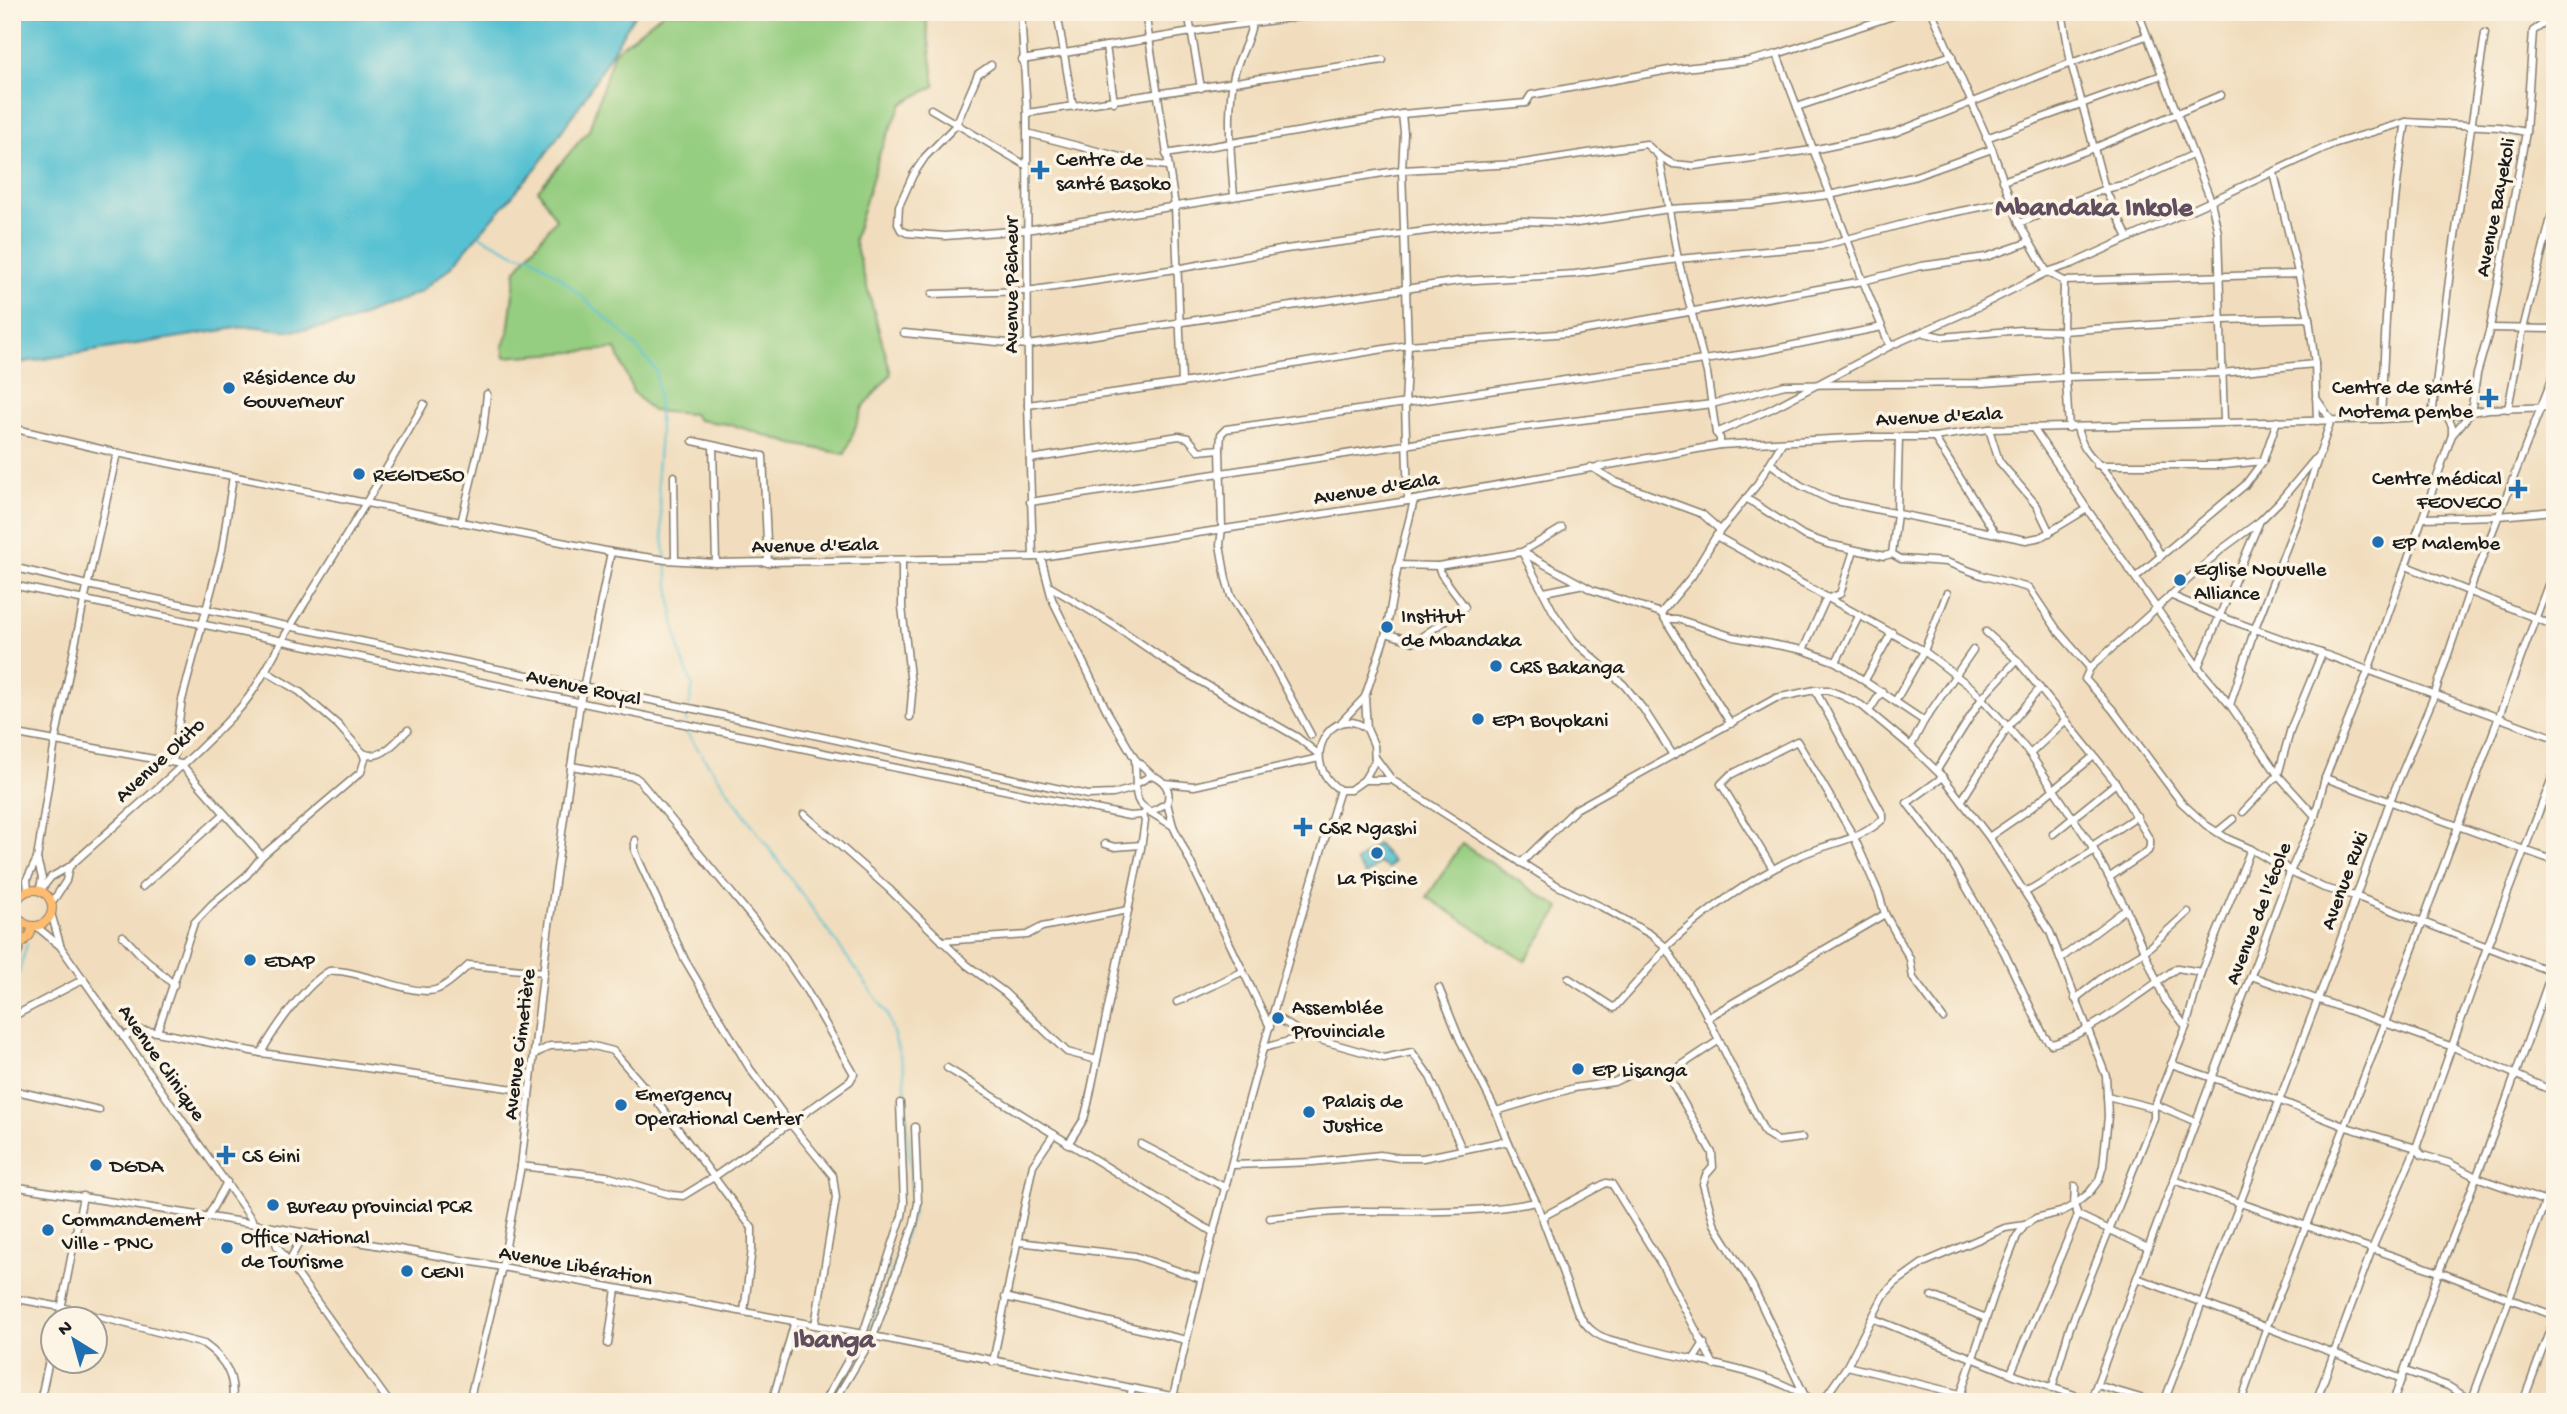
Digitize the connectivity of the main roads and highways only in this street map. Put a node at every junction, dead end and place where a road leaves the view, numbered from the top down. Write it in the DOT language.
graph roads {
  1 [pos="15,901"];
  2 [pos="17,917"];
  3 [pos="34,926"];
  4 [pos="20,945"];
  5 [pos="12,974"];
  1 -- 2 [label="main road"];
  1 -- 3 [label="main road"];
  2 -- 3 [label="main road"];
  2 -- 4 [label="main road"];
  3 -- 4 [label="main road"];
  4 -- 5 [label="main road"];
}
